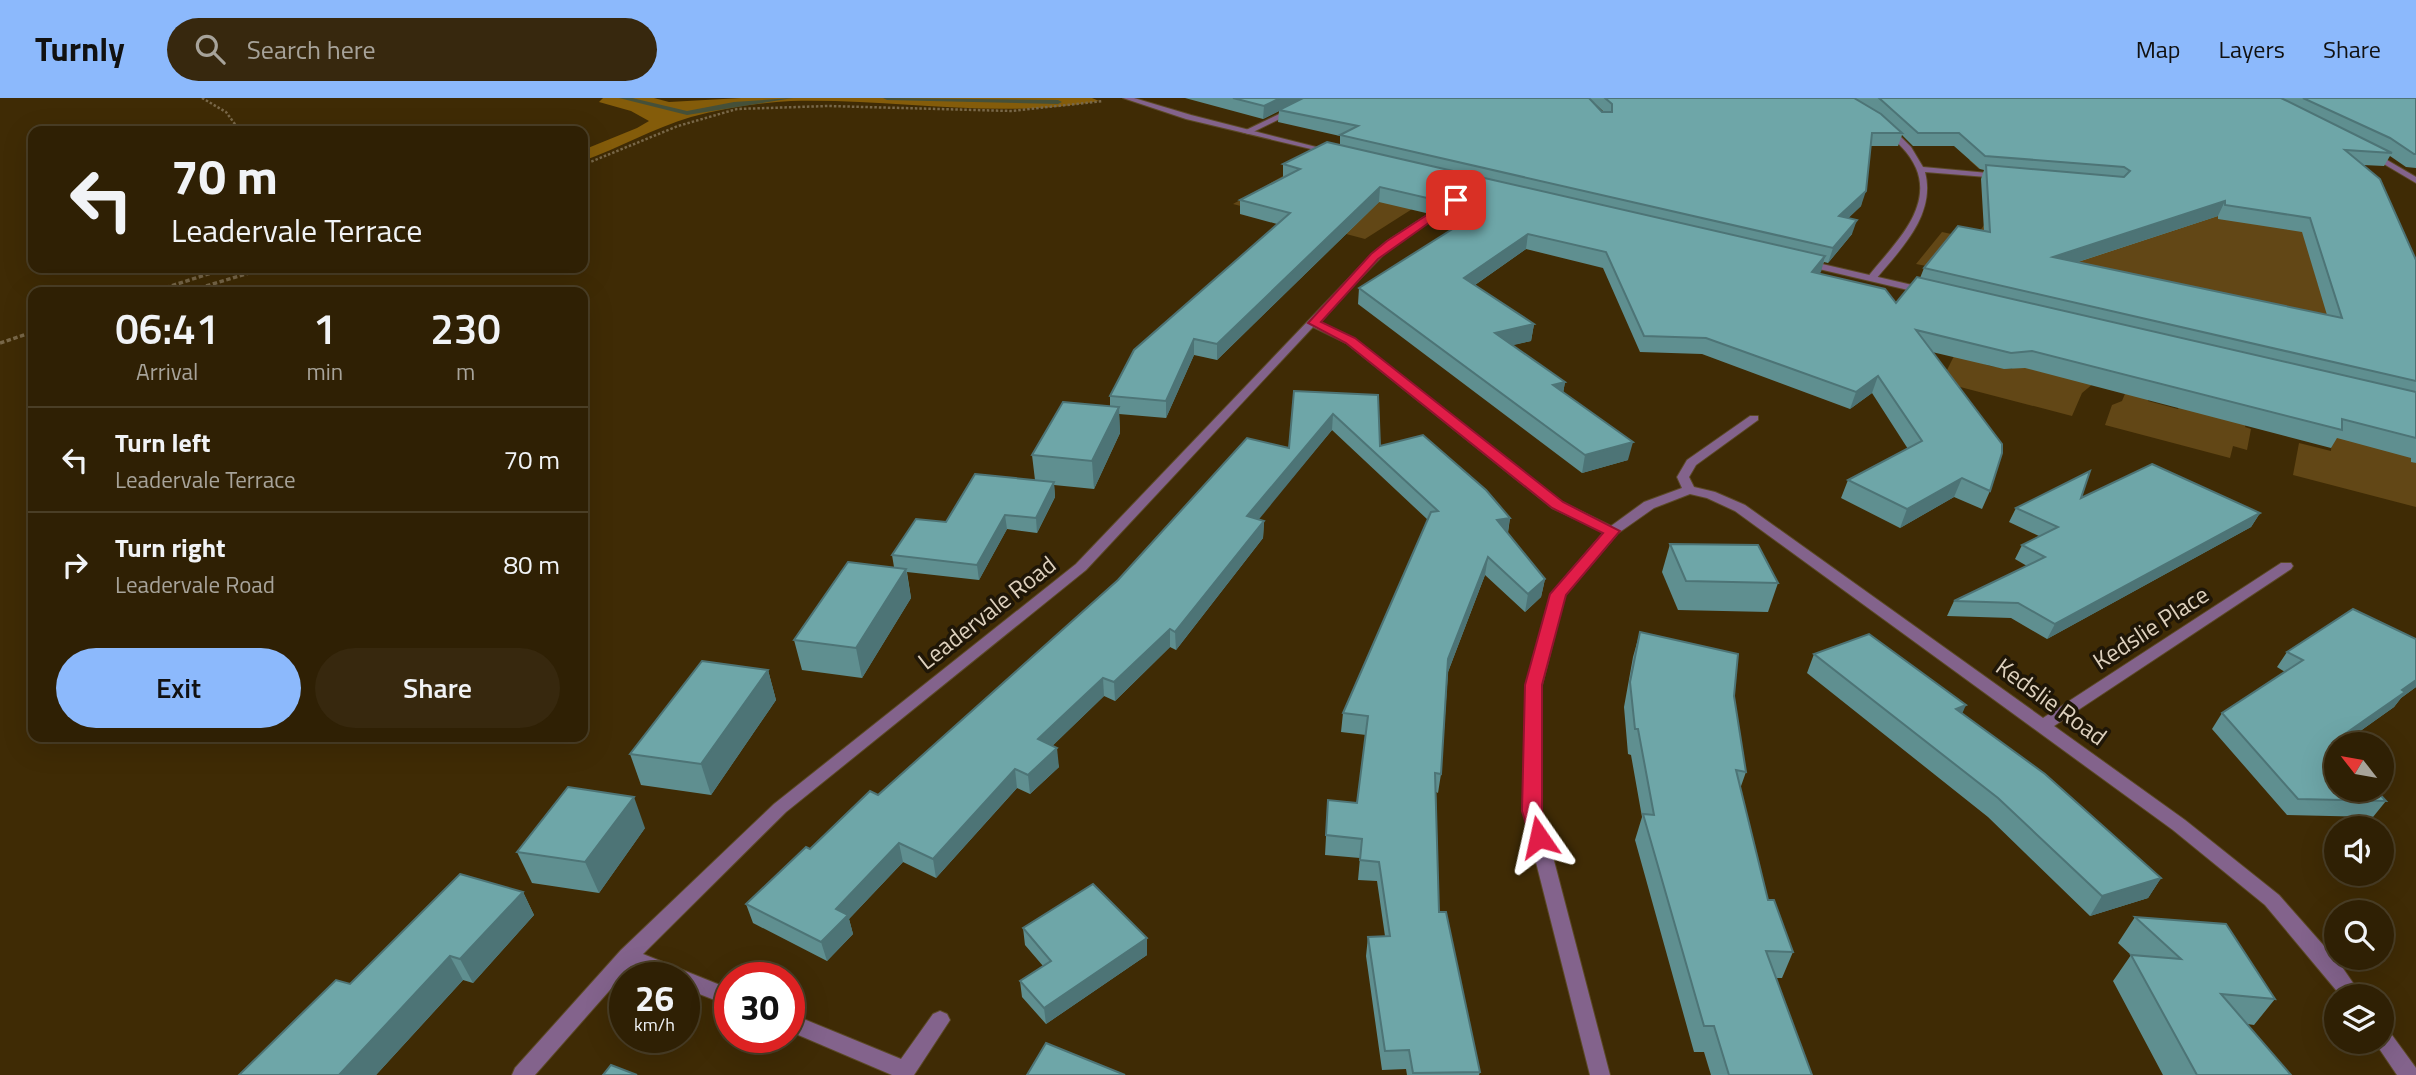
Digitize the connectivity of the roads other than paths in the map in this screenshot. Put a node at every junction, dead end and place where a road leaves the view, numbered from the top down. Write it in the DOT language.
graph roads {
  1 [pos="1127,98"];
  2 [pos="1318,98"];
  3 [pos="1877,120"];
  4 [pos="1246,132"];
  5 [pos="2366,150"];
  6 [pos="1343,155"];
  7 [pos="1920,169"];
  8 [pos="2012,177"];
  9 [pos="2416,181"];
  10 [pos="1467,193"];
  11 [pos="1793,260"];
  12 [pos="1872,278"];
  13 [pos="1938,294"];
  14 [pos="1314,323"];
  15 [pos="1754,418"];
  16 [pos="1689,489"];
  17 [pos="1612,531"];
  18 [pos="2286,566"];
  19 [pos="2041,727"];
  20 [pos="628,956"];
  21 [pos="642,962"];
  22 [pos="2343,984"];
  23 [pos="940,1020"];
  24 [pos="805,1030"];
  25 [pos="2394,1054"];
  26 [pos="903,1073"];
  27 [pos="522,1075"];
  28 [pos="1600,1075"];
  29 [pos="2409,1075"];
  1 -- 4 [label="street"];
  2 -- 4 [label="street"];
  3 -- 7 [label="street"];
  4 -- 6 [label="street"];
  5 -- 9 [label="street"];
  7 -- 8 [label="street"];
  7 -- 12 [label="street"];
  10 -- 14 [label="street, Leadervale Road"];
  11 -- 12 [label="street"];
  12 -- 13 [label="street"];
  14 -- 17 [label="street"];
  14 -- 20 [label="street, Leadervale Road"];
  15 -- 16 [label="street"];
  16 -- 17 [label="street"];
  16 -- 19 [label="street, Kedslie Road"];
  17 -- 28 [label="street"];
  18 -- 19 [label="street, Kedslie Place"];
  19 -- 22 [label="street, Kedslie Road"];
  20 -- 21 [label="street"];
  20 -- 27 [label="street, Leadervale Road"];
  23 -- 26 [label="street"];
  24 -- 26 [label="street"];
  25 -- 29 [label="street"];
}
